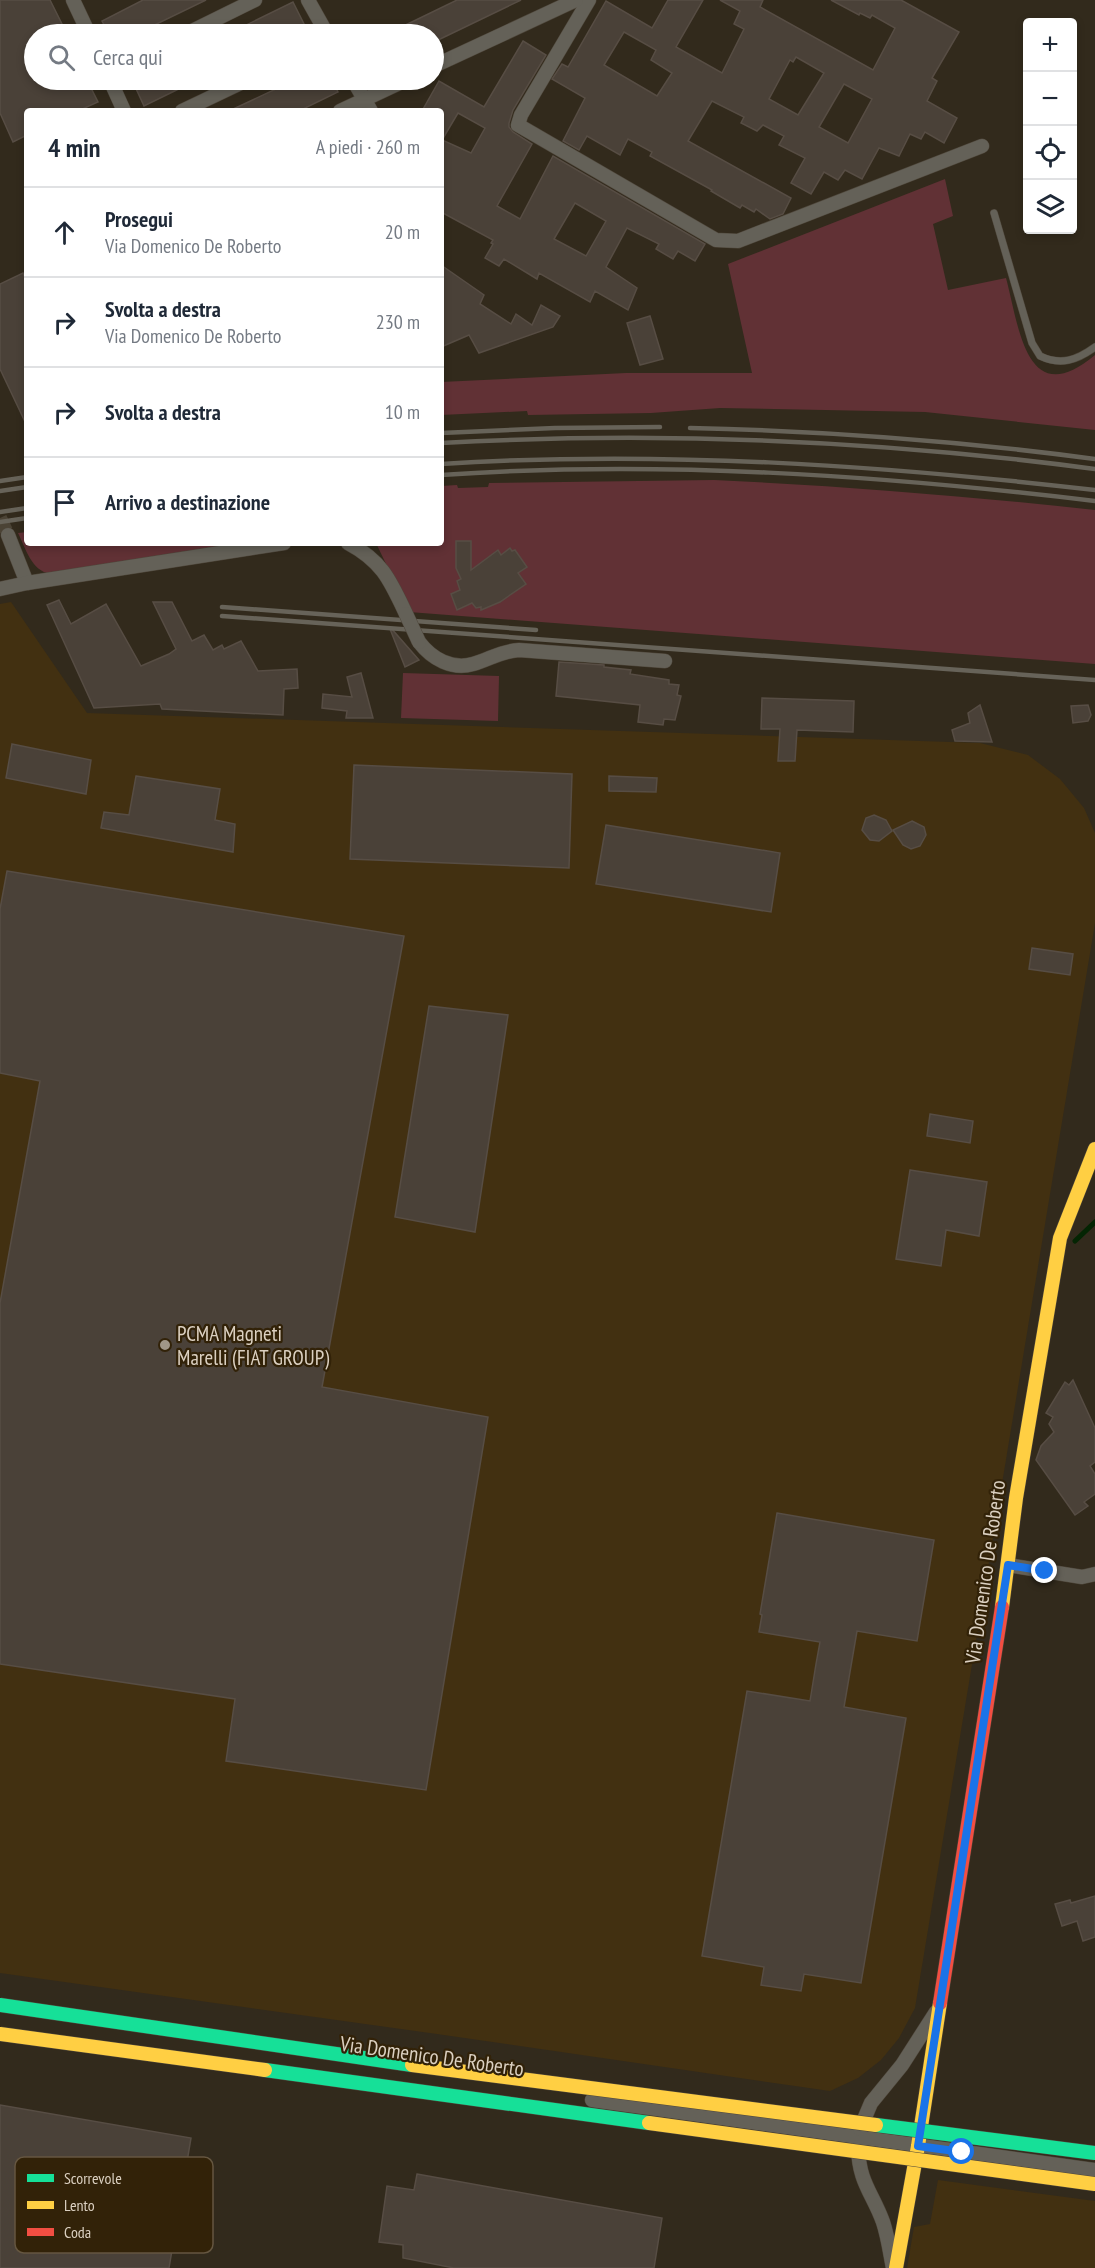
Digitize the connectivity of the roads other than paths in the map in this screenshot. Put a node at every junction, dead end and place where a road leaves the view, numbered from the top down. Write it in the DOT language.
graph roads {
  1 [pos="73,0"];
  2 [pos="255,0"];
  3 [pos="308,0"];
  4 [pos="576,0"];
  5 [pos="589,0"];
  6 [pos="84,24"];
  7 [pos="206,24"];
  8 [pos="321,24"];
  9 [pos="444,61"];
  10 [pos="115,90"];
  11 [pos="226,90"];
  12 [pos="359,90"];
  13 [pos="391,90"];
  14 [pos="368,105"];
  15 [pos="123,108"];
  16 [pos="188,108"];
  17 [pos="982,146"];
  18 [pos="994,213"];
  19 [pos="1095,347"];
  20 [pos="8,535"];
  21 [pos="265,546"];
  22 [pos="354,546"];
  23 [pos="27,583"];
  24 [pos="0,589"];
  25 [pos="665,661"];
  26 [pos="1095,1149"];
  27 [pos="1008,1565"];
  28 [pos="1095,1574"];
  29 [pos="0,2005"];
  30 [pos="940,2007"];
  31 [pos="0,2016"];
  32 [pos="0,2034"];
  33 [pos="857,2137"];
  34 [pos="918,2146"];
  35 [pos="1095,2153"];
  36 [pos="1095,2170"];
  37 [pos="1095,2184"];
  38 [pos="895,2268"];
  1 -- 6 [label="street"];
  2 -- 7 [label="street"];
  3 -- 8 [label="street"];
  4 -- 9 [label="street"];
  5 -- 17 [label="street"];
  10 -- 15 [label="street"];
  11 -- 16 [label="street"];
  12 -- 14 [label="street"];
  13 -- 14 [label="street"];
  18 -- 19 [label="lane"];
  20 -- 23 [label="street"];
  21 -- 23 [label="street"];
  22 -- 25 [label="street, bridge"];
  23 -- 24 [label="street"];
  26 -- 27 [label="main road, Via Domenico De Roberto"];
  27 -- 28 [label="street"];
  27 -- 30 [label="main road, Via Domenico De Roberto"];
  29 -- 35 [label="main road, bridge"];
  30 -- 33 [label="street, Via Domenico De Roberto"];
  30 -- 34 [label="main road, Via Domenico De Roberto"];
  31 -- 33 [label="street, Via Domenico De Roberto"];
  32 -- 37 [label="main road, bridge"];
  33 -- 34 [label="street, Via Domenico De Roberto"];
  33 -- 38 [label="street, Via Domenico De Roberto"];
  34 -- 36 [label="street, Via Domenico De Roberto"];
  34 -- 38 [label="main road, Via Domenico De Roberto"];
}
